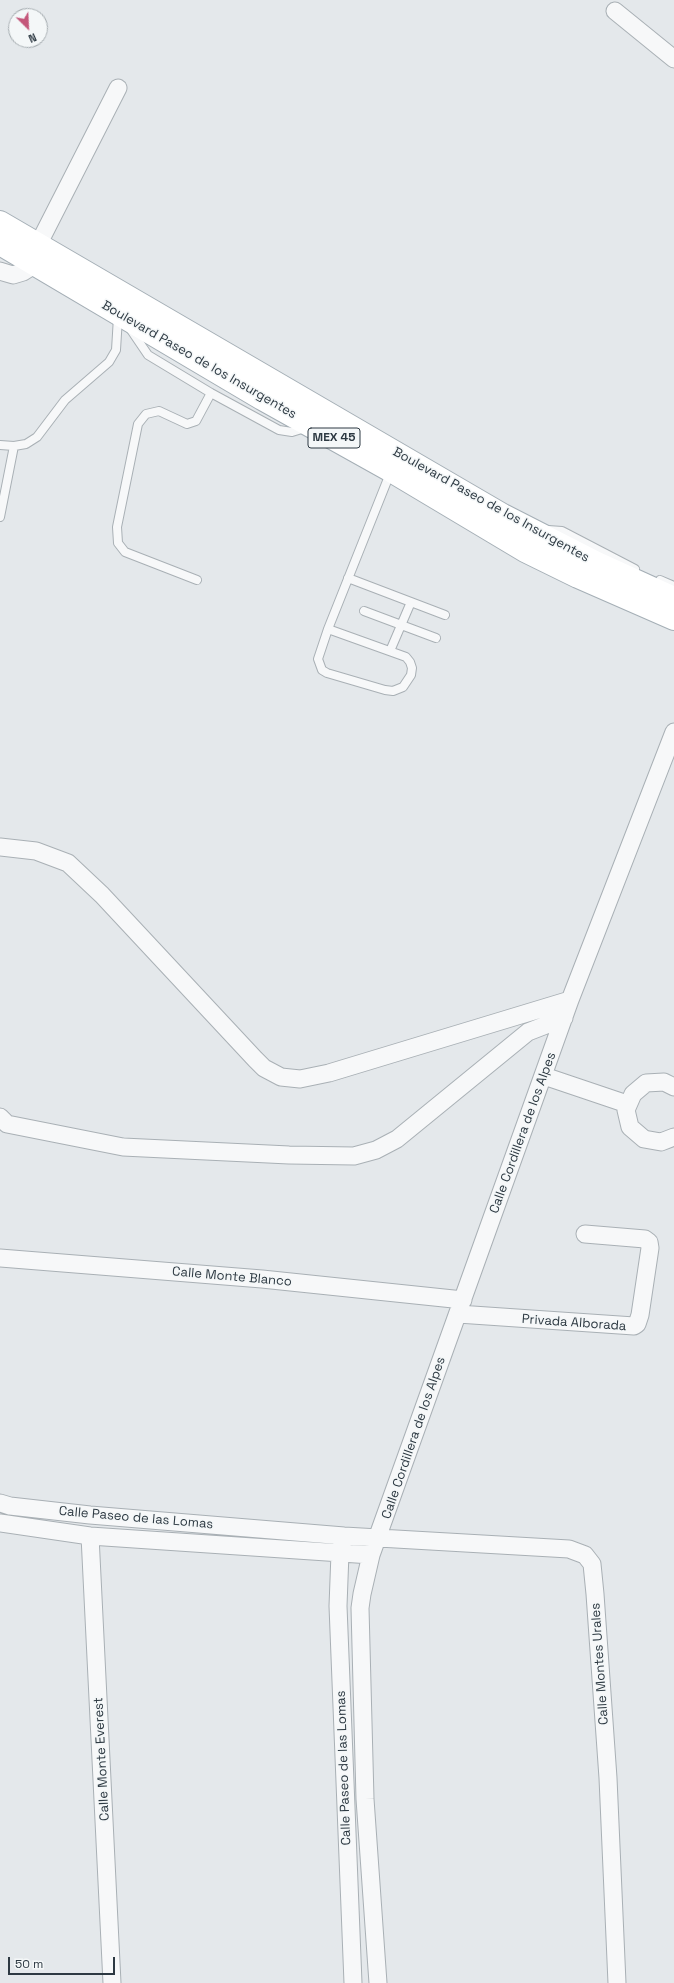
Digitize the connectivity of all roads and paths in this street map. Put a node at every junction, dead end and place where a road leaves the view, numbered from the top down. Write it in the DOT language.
graph roads {
  1 [pos="615,11"];
  2 [pos="674,59"];
  3 [pos="118,88"];
  4 [pos="0,222"];
  5 [pos="0,244"];
  6 [pos="36,255"];
  7 [pos="0,271"];
  8 [pos="120,314"];
  9 [pos="211,393"];
  10 [pos="313,426"];
  11 [pos="0,445"];
  12 [pos="14,446"];
  13 [pos="391,471"];
  14 [pos="0,517"];
  15 [pos="537,533"];
  16 [pos="640,572"];
  17 [pos="654,577"];
  18 [pos="348,578"];
  19 [pos="197,580"];
  20 [pos="674,586"];
  21 [pos="674,598"];
  22 [pos="411,602"];
  23 [pos="364,611"];
  24 [pos="445,615"];
  25 [pos="674,619"];
  26 [pos="401,625"];
  27 [pos="328,629"];
  28 [pos="436,638"];
  29 [pos="390,651"];
  30 [pos="674,732"];
  31 [pos="0,847"];
  32 [pos="570,1000"];
  33 [pos="564,1018"];
  34 [pos="544,1076"];
  35 [pos="672,1081"];
  36 [pos="627,1104"];
  37 [pos="0,1117"];
  38 [pos="674,1137"];
  39 [pos="585,1234"];
  40 [pos="0,1258"];
  41 [pos="461,1307"];
  42 [pos="0,1503"];
  43 [pos="0,1523"];
  44 [pos="90,1536"];
  45 [pos="344,1536"];
  46 [pos="379,1538"];
  47 [pos="340,1553"];
  48 [pos="372,1555"];
  49 [pos="112,1983"];
  50 [pos="353,1983"];
  51 [pos="378,1983"];
  52 [pos="617,1983"];
  1 -- 2 [label="street"];
  3 -- 6 [label="street"];
  4 -- 6 [label="main road, Boulevard Paseo de los Insurgentes / MEX 45"];
  5 -- 6 [label="main road, Boulevard Paseo de los Insurgentes / MEX 45"];
  6 -- 7 [label="street"];
  6 -- 8 [label="main road, Boulevard Paseo de los Insurgentes / MEX 45"];
  6 -- 15 [label="main road, Boulevard Paseo de los Insurgentes / MEX 45"];
  8 -- 9 [label="lane"];
  8 -- 10 [label="main road, Boulevard Paseo de los Insurgentes / MEX 45"];
  8 -- 12 [label="lane"];
  9 -- 10 [label="lane"];
  9 -- 19 [label="lane"];
  10 -- 13 [label="main road, Boulevard Paseo de los Insurgentes / MEX 45"];
  11 -- 12 [label="lane"];
  12 -- 14 [label="lane"];
  13 -- 18 [label="lane"];
  13 -- 25 [label="main road, Boulevard Paseo de los Insurgentes / MEX 45"];
  15 -- 16 [label="lane"];
  15 -- 21 [label="main road, Boulevard Paseo de los Insurgentes / MEX 45"];
  17 -- 20 [label="lane"];
  18 -- 22 [label="lane"];
  18 -- 27 [label="lane"];
  22 -- 24 [label="lane"];
  22 -- 26 [label="lane"];
  23 -- 26 [label="lane"];
  26 -- 28 [label="lane"];
  26 -- 29 [label="lane"];
  27 -- 29 [label="lane"];
  27 -- 29 [label="lane"];
  30 -- 32 [label="street, Calle Cordillera de los Alpes"];
  31 -- 32 [label="street"];
  32 -- 33 [label="street, Calle Cordillera de los Alpes"];
  33 -- 34 [label="street, Calle Cordillera de los Alpes"];
  33 -- 37 [label="street"];
  34 -- 36 [label="street"];
  34 -- 41 [label="street, Calle Cordillera de los Alpes"];
  35 -- 36 [label="street"];
  36 -- 38 [label="street"];
  39 -- 41 [label="street, Privada Alborada"];
  40 -- 41 [label="street, Calle Monte Blanco"];
  41 -- 46 [label="street, Calle Cordillera de los Alpes"];
  42 -- 45 [label="street, Calle Paseo de las Lomas"];
  43 -- 44 [label="street, Calle Paseo de las Lomas"];
  44 -- 47 [label="street, Calle Paseo de las Lomas"];
  44 -- 49 [label="street, Calle Monte Everest"];
  45 -- 46 [label="street, Calle Paseo de las Lomas"];
  45 -- 47 [label="street, Calle Paseo de las Lomas"];
  46 -- 48 [label="street, Calle Paseo de las Lomas"];
  46 -- 52 [label="street, Calle Montes Urales"];
  47 -- 48 [label="street, Calle Paseo de las Lomas"];
  47 -- 50 [label="street, Calle Paseo de las Lomas"];
  48 -- 51 [label="street, Calle Paseo de las Lomas"];
}
